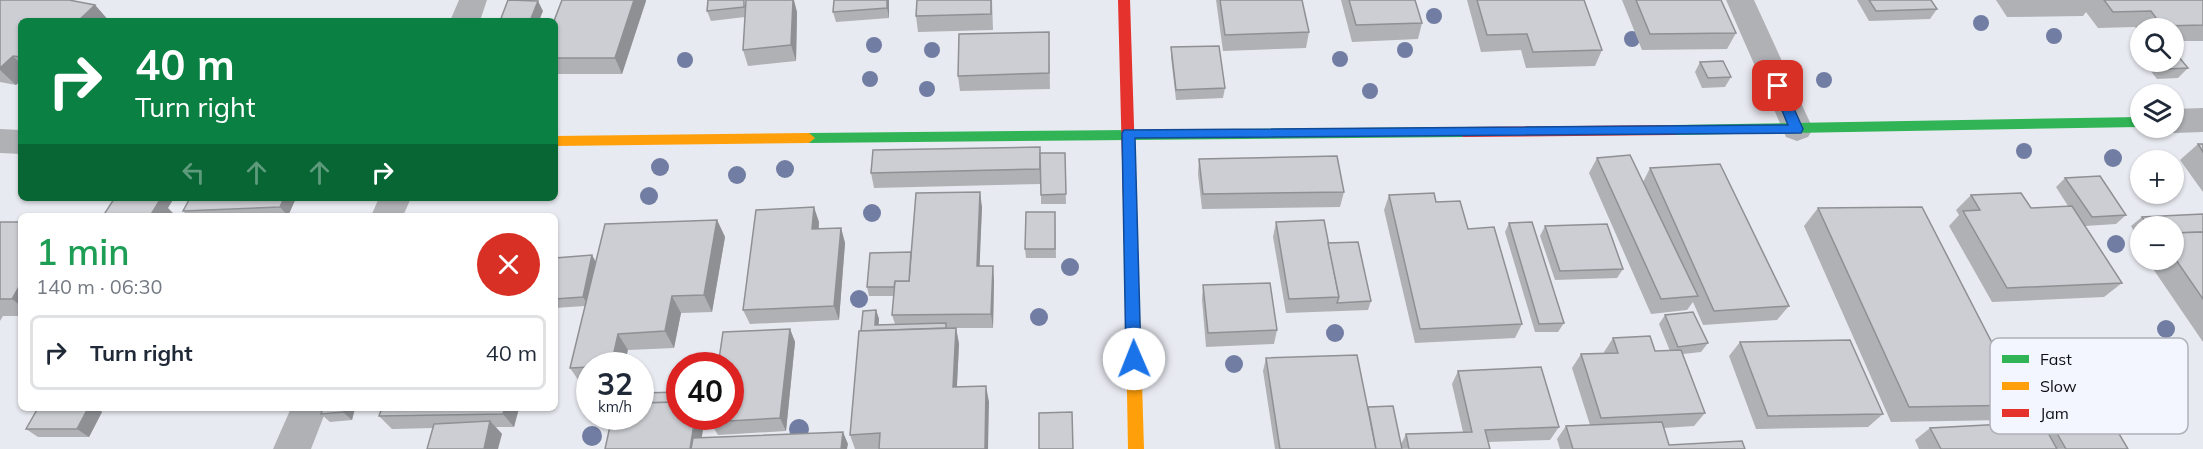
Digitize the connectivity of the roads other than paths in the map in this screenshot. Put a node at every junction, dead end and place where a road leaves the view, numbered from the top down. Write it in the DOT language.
graph roads {
  1 [pos="473,0"];
  2 [pos="1124,0"];
  3 [pos="1740,0"];
  4 [pos="466,18"];
  5 [pos="2203,120"];
  6 [pos="2184,121"];
  7 [pos="2130,122"];
  8 [pos="1797,129"];
  9 [pos="1128,133"];
  10 [pos="0,141"];
  11 [pos="18,141"];
  12 [pos="558,141"];
  13 [pos="308,411"];
  14 [pos="292,449"];
  15 [pos="1136,449"];
  1 -- 4 [label="street"];
  2 -- 9 [label="street"];
  3 -- 8 [label="street"];
  5 -- 6 [label="street"];
  7 -- 8 [label="street"];
  8 -- 9 [label="street"];
  9 -- 12 [label="street"];
  9 -- 15 [label="street"];
  10 -- 11 [label="street"];
  13 -- 14 [label="street"];
}
